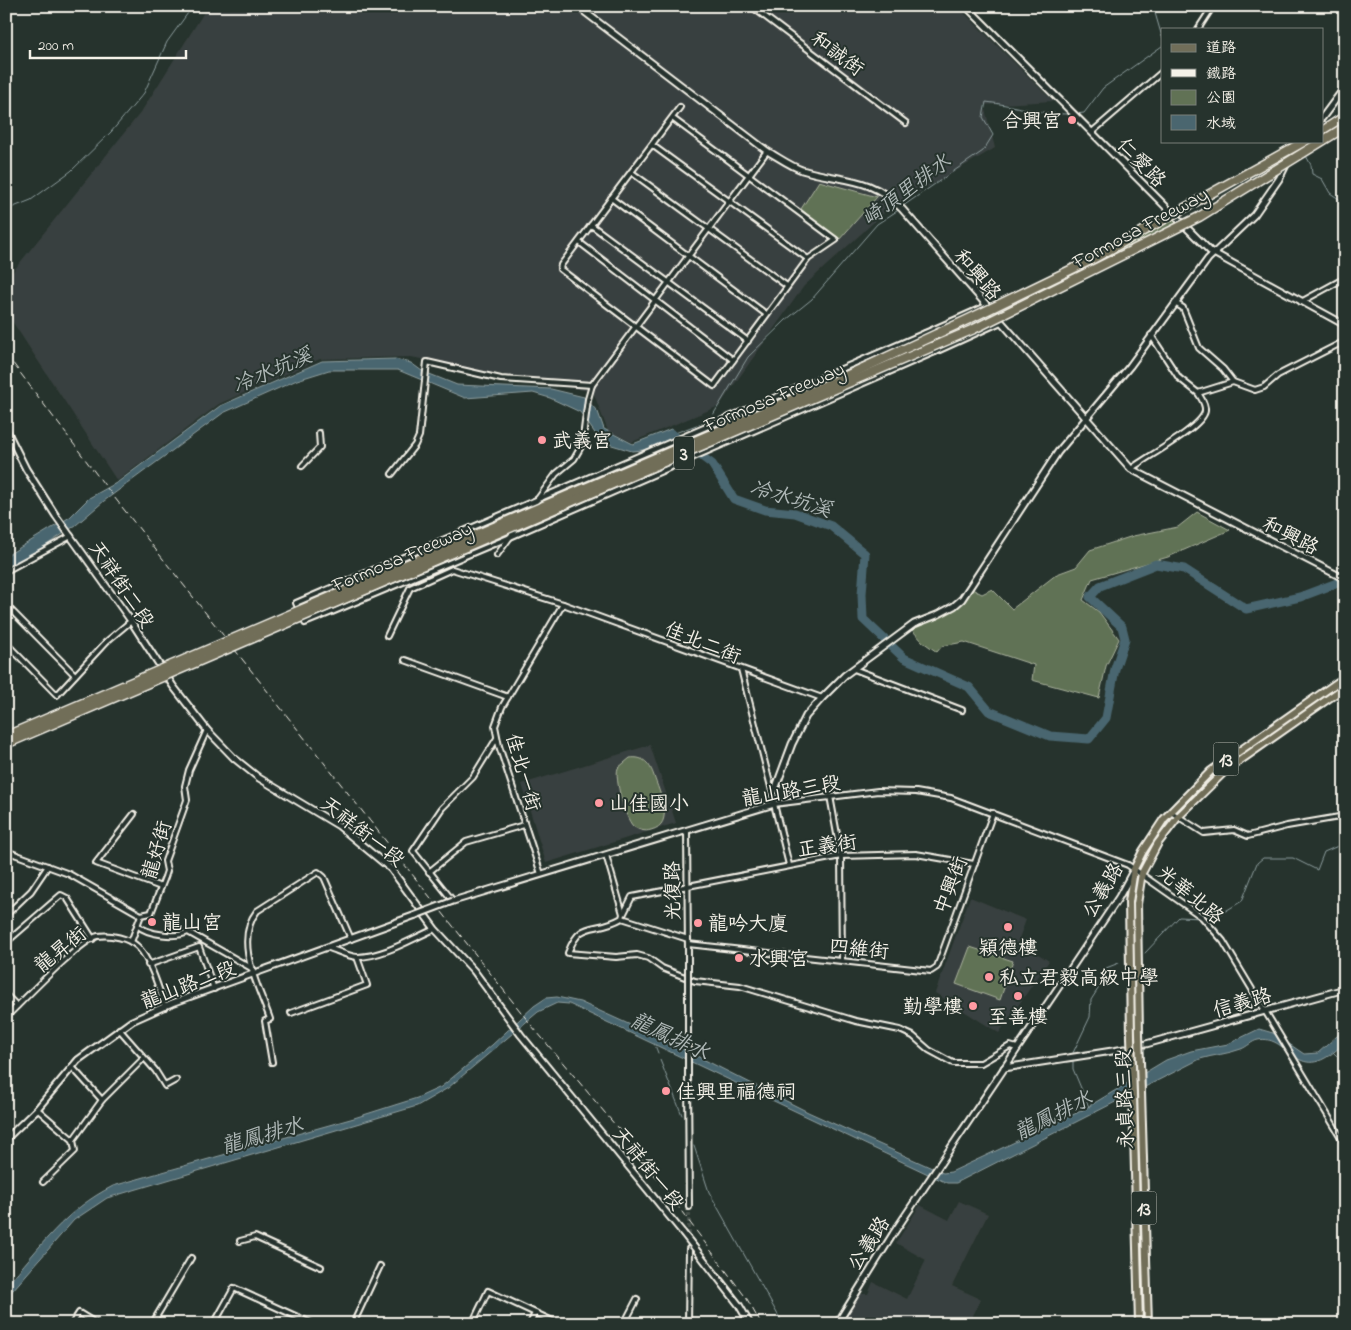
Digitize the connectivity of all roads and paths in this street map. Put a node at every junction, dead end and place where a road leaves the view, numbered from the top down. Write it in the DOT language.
graph roads {
  1 [pos="577,6"];
  2 [pos="751,6"];
  3 [pos="966,6"];
  4 [pos="1214,6"];
  5 [pos="1199,28"];
  6 [pos="1161,73"];
  7 [pos="1345,87"];
  8 [pos="680,107"];
  9 [pos="1324,115"];
  10 [pos="1345,116"];
  11 [pos="672,118"];
  12 [pos="906,124"];
  13 [pos="1345,127"];
  14 [pos="1324,130"];
  15 [pos="1092,132"];
  16 [pos="1324,140"];
  17 [pos="1302,142"];
  18 [pos="1303,142"];
  19 [pos="1320,142"];
  20 [pos="652,145"];
  21 [pos="767,151"];
  22 [pos="631,172"];
  23 [pos="750,176"];
  24 [pos="612,198"];
  25 [pos="730,203"];
  26 [pos="591,225"];
  27 [pos="708,230"];
  28 [pos="579,242"];
  29 [pos="1214,254"];
  30 [pos="690,256"];
  31 [pos="808,259"];
  32 [pos="1345,278"];
  33 [pos="669,284"];
  34 [pos="787,286"];
  35 [pos="655,301"];
  36 [pos="1175,302"];
  37 [pos="1301,302"];
  38 [pos="986,306"];
  39 [pos="766,314"];
  40 [pos="1001,322"];
  41 [pos="1345,325"];
  42 [pos="635,328"];
  43 [pos="924,333"];
  44 [pos="1151,335"];
  45 [pos="748,341"];
  46 [pos="1345,341"];
  47 [pos="935,352"];
  48 [pos="733,360"];
  49 [pos="1233,382"];
  50 [pos="592,385"];
  51 [pos="1198,393"];
  52 [pos="763,403"];
  53 [pos="1087,419"];
  54 [pos="774,422"];
  55 [pos="6,430"];
  56 [pos="319,433"];
  57 [pos="662,447"];
  58 [pos="302,466"];
  59 [pos="672,467"];
  60 [pos="1132,469"];
  61 [pos="392,474"];
  62 [pos="556,492"];
  63 [pos="538,500"];
  64 [pos="566,513"];
  65 [pos="70,534"];
  66 [pos="508,538"];
  67 [pos="438,543"];
  68 [pos="498,555"];
  69 [pos="449,563"];
  70 [pos="6,571"];
  71 [pos="364,575"];
  72 [pos="1345,579"];
  73 [pos="373,595"];
  74 [pos="563,604"];
  75 [pos="6,606"];
  76 [pos="131,621"];
  77 [pos="387,636"];
  78 [pos="6,643"];
  79 [pos="405,660"];
  80 [pos="741,669"];
  81 [pos="854,669"];
  82 [pos="75,675"];
  83 [pos="1345,677"];
  84 [pos="173,686"];
  85 [pos="1345,687"];
  86 [pos="508,697"];
  87 [pos="822,698"];
  88 [pos="962,710"];
  89 [pos="66,717"];
  90 [pos="1282,721"];
  91 [pos="1288,727"];
  92 [pos="206,730"];
  93 [pos="6,736"];
  94 [pos="497,738"];
  95 [pos="6,744"];
  96 [pos="6,748"];
  97 [pos="773,795"];
  98 [pos="830,796"];
  99 [pos="774,804"];
  100 [pos="1171,812"];
  101 [pos="992,813"];
  102 [pos="134,814"];
  103 [pos="1178,816"];
  104 [pos="1345,816"];
  105 [pos="524,825"];
  106 [pos="687,830"];
  107 [pos="6,851"];
  108 [pos="606,855"];
  109 [pos="841,856"];
  110 [pos="974,864"];
  111 [pos="48,866"];
  112 [pos="789,866"];
  113 [pos="1134,869"];
  114 [pos="429,872"];
  115 [pos="1142,873"];
  116 [pos="541,874"];
  117 [pos="686,886"];
  118 [pos="161,887"];
  119 [pos="453,901"];
  120 [pos="6,915"];
  121 [pos="416,915"];
  122 [pos="141,916"];
  123 [pos="622,916"];
  124 [pos="137,926"];
  125 [pos="435,928"];
  126 [pos="93,939"];
  127 [pos="350,939"];
  128 [pos="9,940"];
  129 [pos="688,941"];
  130 [pos="130,942"];
  131 [pos="329,948"];
  132 [pos="357,957"];
  133 [pos="842,961"];
  134 [pos="148,965"];
  135 [pos="936,967"];
  136 [pos="252,969"];
  137 [pos="255,975"];
  138 [pos="214,989"];
  139 [pos="1345,989"];
  140 [pos="6,995"];
  141 [pos="17,1006"];
  142 [pos="165,1006"];
  143 [pos="1267,1012"];
  144 [pos="291,1013"];
  145 [pos="6,1017"];
  146 [pos="119,1029"];
  147 [pos="1146,1044"];
  148 [pos="1017,1048"];
  149 [pos="1125,1049"];
  150 [pos="143,1059"];
  151 [pos="272,1062"];
  152 [pos="72,1067"];
  153 [pos="1004,1068"];
  154 [pos="176,1080"];
  155 [pos="102,1100"];
  156 [pos="37,1109"];
  157 [pos="6,1139"];
  158 [pos="73,1140"];
  159 [pos="1345,1144"];
  160 [pos="43,1182"];
  161 [pos="688,1207"];
  162 [pos="240,1241"];
  163 [pos="691,1248"];
  164 [pos="191,1258"];
  165 [pos="380,1266"];
  166 [pos="321,1267"];
  167 [pos="637,1299"];
  168 [pos="536,1313"];
  169 [pos="72,1324"];
  170 [pos="97,1324"];
  171 [pos="152,1324"];
  172 [pos="214,1324"];
  173 [pos="313,1324"];
  174 [pos="353,1324"];
  175 [pos="472,1324"];
  176 [pos="530,1324"];
  177 [pos="560,1324"];
  178 [pos="624,1324"];
  179 [pos="688,1324"];
  180 [pos="750,1324"];
  181 [pos="837,1324"];
  182 [pos="1139,1324"];
  183 [pos="1148,1324"];
  1 -- 21 [label="street, 和興路"];
  2 -- 12 [label="street, 和誠街"];
  3 -- 15 [label="street, 仁愛路"];
  4 -- 5 [label="street"];
  6 -- 15 [label="street"];
  7 -- 9 [label="street"];
  8 -- 11 [label="street"];
  10 -- 14 [label="highway"];
  11 -- 20 [label="street"];
  11 -- 23 [label="street"];
  13 -- 16 [label="highway, Formosa Freeway / 3, bridge"];
  15 -- 29 [label="street, 仁愛路"];
  17 -- 93 [label="highway, Formosa Freeway / 3, bridge"];
  18 -- 29 [label="street"];
  19 -- 89 [label="highway, Formosa Freeway / 3, bridge"];
  20 -- 22 [label="street"];
  20 -- 25 [label="street"];
  21 -- 23 [label="street"];
  21 -- 38 [label="street, 和興路"];
  22 -- 24 [label="street"];
  22 -- 27 [label="street"];
  23 -- 25 [label="street"];
  23 -- 31 [label="street"];
  24 -- 26 [label="street"];
  24 -- 30 [label="street"];
  25 -- 27 [label="street"];
  25 -- 31 [label="street"];
  26 -- 28 [label="street"];
  26 -- 33 [label="street"];
  27 -- 30 [label="street"];
  27 -- 34 [label="street"];
  28 -- 35 [label="street"];
  28 -- 42 [label="street"];
  29 -- 36 [label="street"];
  29 -- 37 [label="street, 仁愛路"];
  30 -- 33 [label="street"];
  30 -- 39 [label="street"];
  31 -- 34 [label="street"];
  32 -- 37 [label="street"];
  33 -- 35 [label="street"];
  33 -- 45 [label="street"];
  34 -- 39 [label="street"];
  35 -- 42 [label="street"];
  35 -- 48 [label="street"];
  36 -- 44 [label="street"];
  36 -- 49 [label="street"];
  37 -- 41 [label="street, 仁愛路"];
  38 -- 40 [label="street, 和興路"];
  38 -- 43 [label="street"];
  39 -- 45 [label="street"];
  40 -- 47 [label="street"];
  40 -- 53 [label="street, 和興路"];
  42 -- 48 [label="street"];
  42 -- 50 [label="street"];
  43 -- 47 [label="street"];
  43 -- 52 [label="street"];
  44 -- 51 [label="street"];
  44 -- 53 [label="street"];
  45 -- 48 [label="street"];
  46 -- 49 [label="street"];
  47 -- 54 [label="street"];
  49 -- 51 [label="street"];
  50 -- 61 [label="street"];
  50 -- 63 [label="street"];
  51 -- 60 [label="street"];
  52 -- 54 [label="street"];
  52 -- 57 [label="street"];
  53 -- 60 [label="street, 和興路"];
  53 -- 81 [label="street"];
  54 -- 59 [label="street"];
  55 -- 65 [label="street, 天祥街二段"];
  56 -- 58 [label="street"];
  57 -- 59 [label="street"];
  57 -- 62 [label="street"];
  59 -- 64 [label="street"];
  60 -- 72 [label="street, 和興路"];
  62 -- 63 [label="street"];
  62 -- 64 [label="street"];
  63 -- 66 [label="street"];
  63 -- 67 [label="street"];
  64 -- 66 [label="street"];
  65 -- 70 [label="street"];
  65 -- 76 [label="street, 天祥街二段"];
  66 -- 68 [label="street"];
  66 -- 69 [label="street"];
  67 -- 69 [label="street"];
  67 -- 71 [label="street"];
  69 -- 73 [label="street"];
  71 -- 73 [label="street"];
  71 -- 73 [label="street"];
  74 -- 77 [label="street, 佳北二街"];
  74 -- 80 [label="street, 佳北二街"];
  74 -- 86 [label="street, 佳北一街"];
  75 -- 82 [label="street"];
  76 -- 82 [label="street"];
  76 -- 84 [label="street, 天祥街二段"];
  78 -- 82 [label="street"];
  79 -- 86 [label="street"];
  80 -- 87 [label="street"];
  80 -- 97 [label="street, 佳北二街"];
  81 -- 87 [label="street"];
  81 -- 88 [label="street"];
  83 -- 90 [label="main road, 公義路 / 13"];
  84 -- 92 [label="street, 天祥街一段"];
  85 -- 91 [label="main road, 公義路 / 13"];
  86 -- 94 [label="street, 佳北一街"];
  87 -- 97 [label="street"];
  89 -- 95 [label="highway, Formosa Freeway / 3, bridge"];
  89 -- 96 [label="highway, bridge"];
  90 -- 91 [label="main road"];
  90 -- 100 [label="main road, 公義路 / 13"];
  91 -- 103 [label="main road, 公義路 / 13"];
  92 -- 118 [label="street, 龍好街"];
  92 -- 125 [label="street, 天祥街一段"];
  94 -- 105 [label="street, 佳北一街"];
  94 -- 114 [label="street"];
  97 -- 99 [label="street"];
  98 -- 99 [label="street, 龍山路三段"];
  98 -- 101 [label="street, 龍山路三段"];
  98 -- 109 [label="street"];
  99 -- 106 [label="street, 龍山路三段"];
  99 -- 112 [label="street"];
  100 -- 103 [label="street"];
  100 -- 113 [label="main road, 公義路 / 13"];
  101 -- 110 [label="street, 中興街"];
  101 -- 113 [label="street, 龍山路三段"];
  102 -- 118 [label="street"];
  103 -- 104 [label="street"];
  103 -- 115 [label="main road, 公義路 / 13"];
  105 -- 114 [label="street"];
  105 -- 116 [label="street, 佳北一街"];
  106 -- 108 [label="street, 龍山路三段"];
  106 -- 117 [label="street, 光復路"];
  107 -- 111 [label="street"];
  108 -- 116 [label="street, 龍山路三段"];
  108 -- 123 [label="street"];
  109 -- 110 [label="street, 正義街"];
  109 -- 112 [label="street, 正義街"];
  109 -- 133 [label="street"];
  110 -- 135 [label="street, 中興街"];
  111 -- 120 [label="street"];
  111 -- 122 [label="street"];
  112 -- 117 [label="street, 正義街"];
  113 -- 115 [label="street, 光華北路"];
  113 -- 148 [label="street, 公義路"];
  113 -- 182 [label="main road, 永貞路三段 / 13, bridge"];
  114 -- 119 [label="street"];
  115 -- 143 [label="street, 光華北路"];
  115 -- 183 [label="main road, 永貞路三段 / 13, bridge"];
  116 -- 119 [label="street, 龍山路三段"];
  117 -- 123 [label="street, 正義街"];
  117 -- 129 [label="street, 光復路"];
  118 -- 122 [label="street, 龍好街"];
  119 -- 121 [label="street, 龍山路三段, bridge"];
  121 -- 127 [label="street, 龍山路二段"];
  122 -- 124 [label="street, 龍好街"];
  123 -- 129 [label="street, 四維街"];
  123 -- 148 [label="street"];
  124 -- 130 [label="street, 龍好街"];
  124 -- 136 [label="street"];
  125 -- 132 [label="street"];
  125 -- 163 [label="street, 天祥街一段, bridge"];
  126 -- 128 [label="street"];
  126 -- 130 [label="street, 龍昇街"];
  126 -- 141 [label="street, 龍昇街"];
  127 -- 131 [label="street, 龍山路二段"];
  127 -- 136 [label="street"];
  129 -- 133 [label="street, 四維街"];
  129 -- 161 [label="street, 光復路, bridge"];
  130 -- 134 [label="street"];
  131 -- 132 [label="street"];
  131 -- 137 [label="street, 龍山路二段"];
  132 -- 144 [label="street"];
  133 -- 135 [label="street, 四維街"];
  134 -- 138 [label="street"];
  134 -- 142 [label="street"];
  136 -- 137 [label="street"];
  137 -- 138 [label="street, 龍山路二段"];
  137 -- 151 [label="street"];
  138 -- 142 [label="street, 龍山路二段"];
  139 -- 143 [label="street, 信義路"];
  140 -- 141 [label="street"];
  141 -- 145 [label="street, 龍昇街"];
  142 -- 146 [label="street, 龍山路二段"];
  143 -- 147 [label="street, 信義路"];
  143 -- 159 [label="street, 光華北路"];
  146 -- 150 [label="street"];
  146 -- 152 [label="street, 龍山路二段"];
  148 -- 153 [label="street, 公義路"];
  149 -- 153 [label="street"];
  150 -- 154 [label="street"];
  150 -- 155 [label="street"];
  152 -- 155 [label="street"];
  152 -- 156 [label="street, 龍山路二段"];
  153 -- 181 [label="street, 公義路"];
  155 -- 158 [label="street"];
  156 -- 157 [label="street, 龍山路二段"];
  156 -- 158 [label="street"];
  158 -- 160 [label="street"];
  162 -- 166 [label="street"];
  163 -- 179 [label="street"];
  163 -- 180 [label="street, 天祥街一段"];
  164 -- 171 [label="street"];
  165 -- 174 [label="street"];
  167 -- 178 [label="street"];
  168 -- 175 [label="street"];
  168 -- 176 [label="street"];
  168 -- 177 [label="street"];
  169 -- 170 [label="street"];
  172 -- 173 [label="street"];
}
